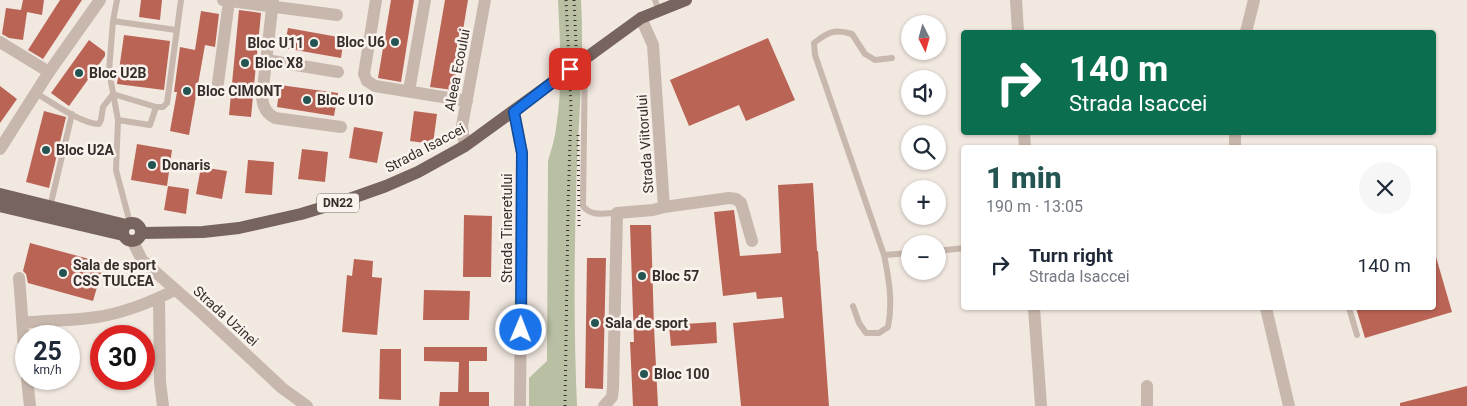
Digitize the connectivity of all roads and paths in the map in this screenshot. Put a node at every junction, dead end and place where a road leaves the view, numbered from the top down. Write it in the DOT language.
graph roads {
  1 [pos="100,0"];
  2 [pos="117,0"];
  3 [pos="181,0"];
  4 [pos="376,0"];
  5 [pos="425,0"];
  6 [pos="486,0"];
  7 [pos="686,0"];
  8 [pos="1016,0"];
  9 [pos="1254,0"];
  10 [pos="226,1"];
  11 [pos="273,3"];
  12 [pos="657,6"];
  13 [pos="337,15"];
  14 [pos="642,18"];
  15 [pos="113,21"];
  16 [pos="176,30"];
  17 [pos="1018,30"];
  18 [pos="1246,30"];
  19 [pos="0,42"];
  20 [pos="585,58"];
  21 [pos="892,58"];
  22 [pos="266,60"];
  23 [pos="49,72"];
  24 [pos="338,72"];
  25 [pos="218,83"];
  26 [pos="409,91"];
  27 [pos="36,93"];
  28 [pos="113,94"];
  29 [pos="467,101"];
  30 [pos="156,107"];
  31 [pos="514,112"];
  32 [pos="72,114"];
  33 [pos="118,120"];
  34 [pos="341,126"];
  35 [pos="465,146"];
  36 [pos="0,149"];
  37 [pos="0,194"];
  38 [pos="0,206"];
  39 [pos="50,206"];
  40 [pos="664,207"];
  41 [pos="617,213"];
  42 [pos="131,232"];
  43 [pos="752,241"];
  44 [pos="961,248"];
  45 [pos="946,250"];
  46 [pos="901,254"];
  47 [pos="884,255"];
  48 [pos="19,278"];
  49 [pos="175,290"];
  50 [pos="159,298"];
  51 [pos="853,306"];
  52 [pos="1034,310"];
  53 [pos="1266,310"];
  54 [pos="1350,310"];
  55 [pos="23,323"];
  56 [pos="1357,335"];
  57 [pos="1148,386"];
  58 [pos="28,390"];
  59 [pos="30,406"];
  60 [pos="163,406"];
  61 [pos="307,406"];
  62 [pos="520,406"];
  63 [pos="604,406"];
  64 [pos="1041,406"];
  65 [pos="1147,406"];
  66 [pos="1289,406"];
  1 -- 23 [label="street"];
  2 -- 15 [label="lane"];
  3 -- 16 [label="lane"];
  4 -- 26 [label="street"];
  5 -- 26 [label="street"];
  6 -- 29 [label="street, Aleea Ecoului"];
  7 -- 12 [label="main road, Strada Isaccei / DN22"];
  8 -- 17 [label="street"];
  9 -- 18 [label="street"];
  10 -- 11 [label="street"];
  10 -- 25 [label="street"];
  11 -- 13 [label="street"];
  11 -- 22 [label="street"];
  12 -- 14 [label="main road, Strada Isaccei / DN22"];
  14 -- 20 [label="main road, Strada Isaccei / DN22"];
  14 -- 40 [label="street, Strada Viitorului"];
  15 -- 16 [label="lane"];
  15 -- 28 [label="lane"];
  16 -- 30 [label="lane"];
  19 -- 23 [label="street"];
  20 -- 31 [label="main road, Strada Isaccei / DN22"];
  20 -- 41 [label="lane"];
  21 -- 47 [label="lane"];
  22 -- 24 [label="street"];
  22 -- 34 [label="street"];
  23 -- 27 [label="street"];
  26 -- 29 [label="street"];
  27 -- 32 [label="lane"];
  27 -- 36 [label="street"];
  28 -- 30 [label="lane"];
  28 -- 32 [label="lane"];
  28 -- 33 [label="lane"];
  29 -- 35 [label="street, Aleea Ecoului"];
  30 -- 33 [label="lane"];
  31 -- 35 [label="main road, Strada Isaccei / DN22"];
  31 -- 62 [label="street, Strada Tineretului"];
  32 -- 39 [label="lane"];
  33 -- 42 [label="lane"];
  35 -- 42 [label="main road, Strada Isaccei / DN22"];
  37 -- 39 [label="main road, Strada Isaccei / DN22"];
  38 -- 42 [label="main road, Strada Isaccei / DN22"];
  39 -- 42 [label="main road, Strada Isaccei / DN22"];
  40 -- 41 [label="street, Strada Viitorului"];
  40 -- 43 [label="street"];
  41 -- 63 [label="street"];
  42 -- 49 [label="street, Strada Uzinei"];
  44 -- 45 [label="lane"];
  46 -- 47 [label="lane"];
  47 -- 51 [label="lane"];
  48 -- 55 [label="street"];
  49 -- 50 [label="street"];
  49 -- 61 [label="street, Strada Uzinei"];
  50 -- 55 [label="street"];
  50 -- 60 [label="street"];
  52 -- 64 [label="street"];
  53 -- 66 [label="street"];
  54 -- 56 [label="lane"];
  57 -- 65 [label="street"];
  58 -- 59 [label="street"];
}
